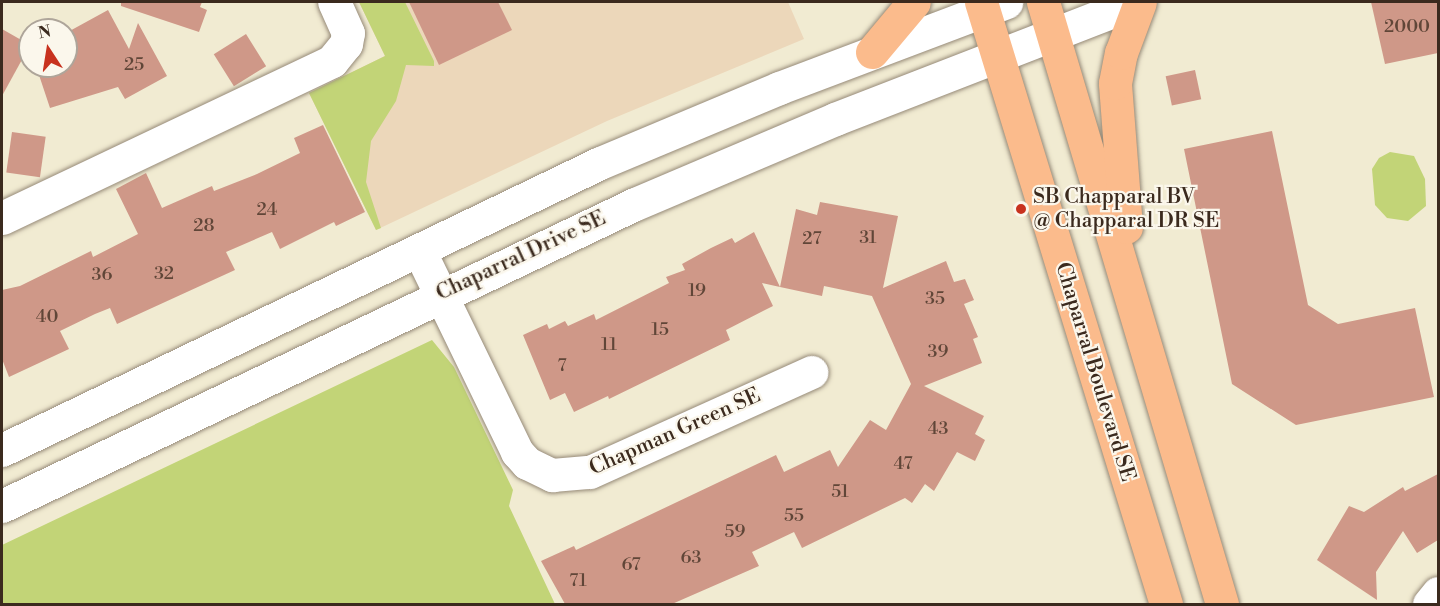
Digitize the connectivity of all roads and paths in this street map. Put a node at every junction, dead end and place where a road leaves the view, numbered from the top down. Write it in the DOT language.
graph roads {
  1 [pos="334,2"];
  2 [pos="915,2"];
  3 [pos="1043,2"];
  4 [pos="1136,2"];
  5 [pos="1140,2"];
  6 [pos="990,4"];
  7 [pos="1053,36"];
  8 [pos="872,52"];
  9 [pos="999,57"];
  10 [pos="2,218"];
  11 [pos="418,249"];
  12 [pos="440,294"];
  13 [pos="1132,294"];
  14 [pos="811,372"];
  15 [pos="2,450"];
  16 [pos="2,506"];
  17 [pos="1438,593"];
  18 [pos="1166,604"];
  19 [pos="1222,604"];
  20 [pos="1429,604"];
  1 -- 10 [label="street"];
  2 -- 8 [label="main road"];
  3 -- 7 [label="main road"];
  4 -- 7 [label="street, Chaparral Drive SE"];
  5 -- 13 [label="main road"];
  6 -- 8 [label="street"];
  6 -- 9 [label="main road, Chaparral Boulevard SE"];
  7 -- 9 [label="street, Chaparral Drive SE"];
  7 -- 13 [label="main road"];
  8 -- 11 [label="street"];
  9 -- 12 [label="street, Chaparral Drive SE"];
  9 -- 18 [label="main road, Chaparral Boulevard SE"];
  11 -- 12 [label="street, Chapman Green SE"];
  11 -- 15 [label="street"];
  12 -- 14 [label="street, Chapman Green SE"];
  12 -- 16 [label="street, Chaparral Drive SE"];
  13 -- 19 [label="main road"];
  17 -- 20 [label="street"];
}
